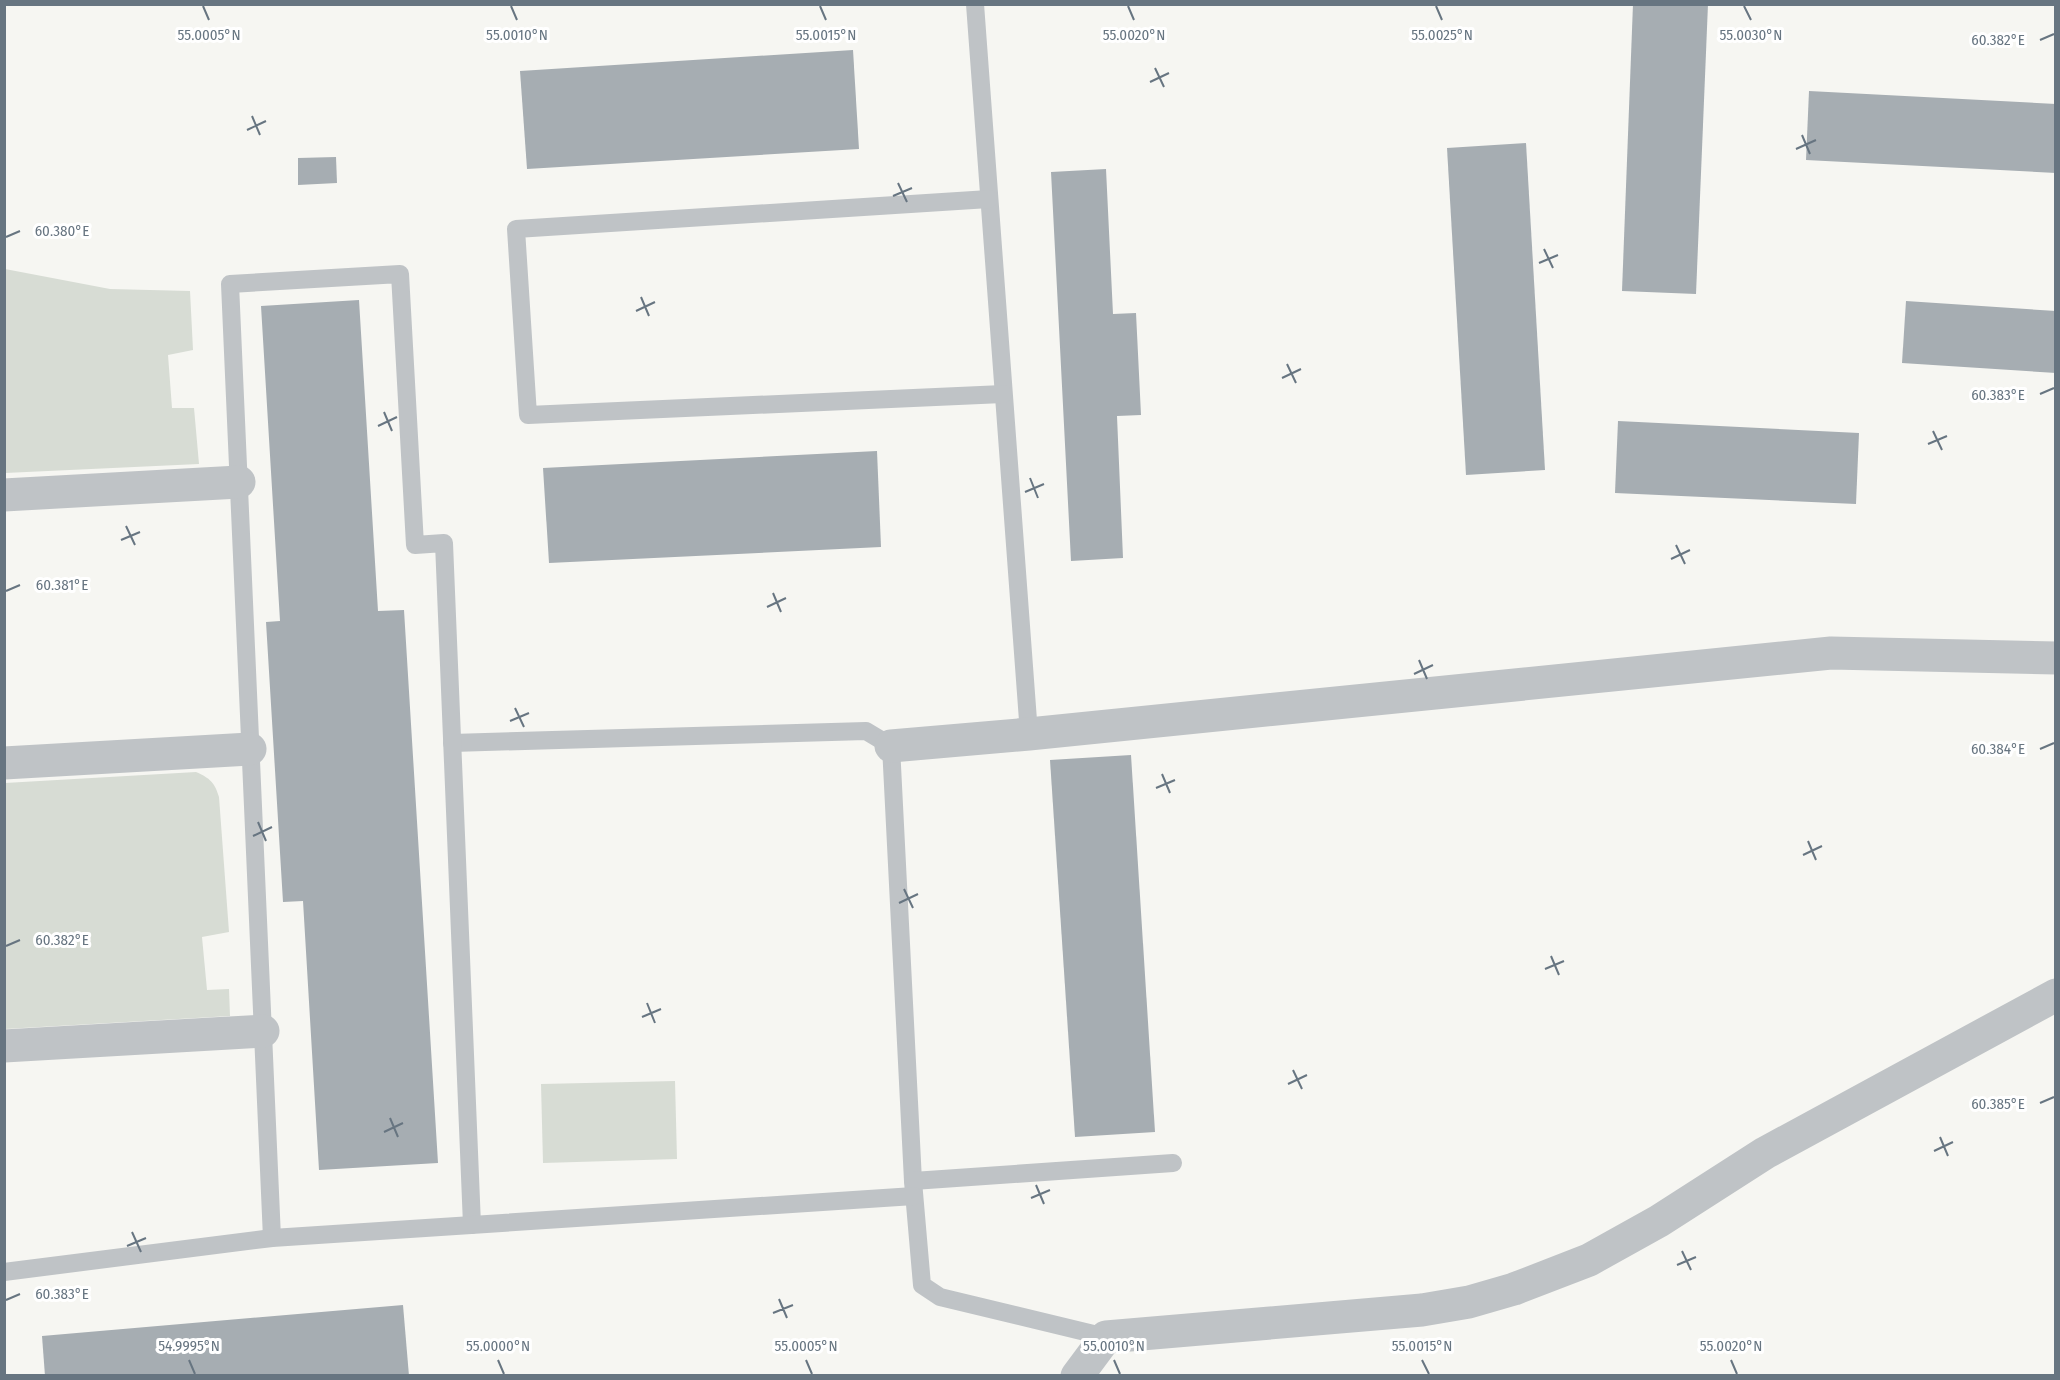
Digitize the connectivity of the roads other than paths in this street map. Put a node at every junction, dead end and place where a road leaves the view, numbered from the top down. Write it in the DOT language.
graph roads {
  1 [pos="975,4"];
  2 [pos="989,199"];
  3 [pos="1003,394"];
  4 [pos="238,482"];
  5 [pos="4,495"];
  6 [pos="2055,658"];
  7 [pos="1029,734"];
  8 [pos="452,743"];
  9 [pos="891,747"];
  10 [pos="250,749"];
  11 [pos="4,763"];
  12 [pos="2055,995"];
  13 [pos="263,1031"];
  14 [pos="4,1046"];
  15 [pos="1173,1163"];
  16 [pos="914,1188"];
  17 [pos="472,1225"];
  18 [pos="272,1238"];
  19 [pos="4,1272"];
  20 [pos="1106,1337"];
  21 [pos="1077,1376"];
  1 -- 2 [label="lane"];
  2 -- 3 [label="lane"];
  2 -- 3 [label="lane"];
  3 -- 7 [label="lane"];
  4 -- 5 [label="street"];
  4 -- 8 [label="lane"];
  4 -- 10 [label="lane"];
  6 -- 7 [label="street"];
  7 -- 9 [label="street"];
  8 -- 9 [label="lane"];
  8 -- 17 [label="lane"];
  9 -- 16 [label="lane"];
  10 -- 11 [label="street"];
  10 -- 13 [label="lane"];
  12 -- 20 [label="street"];
  13 -- 14 [label="street"];
  13 -- 18 [label="lane"];
  15 -- 16 [label="lane"];
  16 -- 17 [label="lane"];
  16 -- 20 [label="lane"];
  17 -- 18 [label="lane"];
  18 -- 19 [label="lane"];
  20 -- 21 [label="street"];
}
